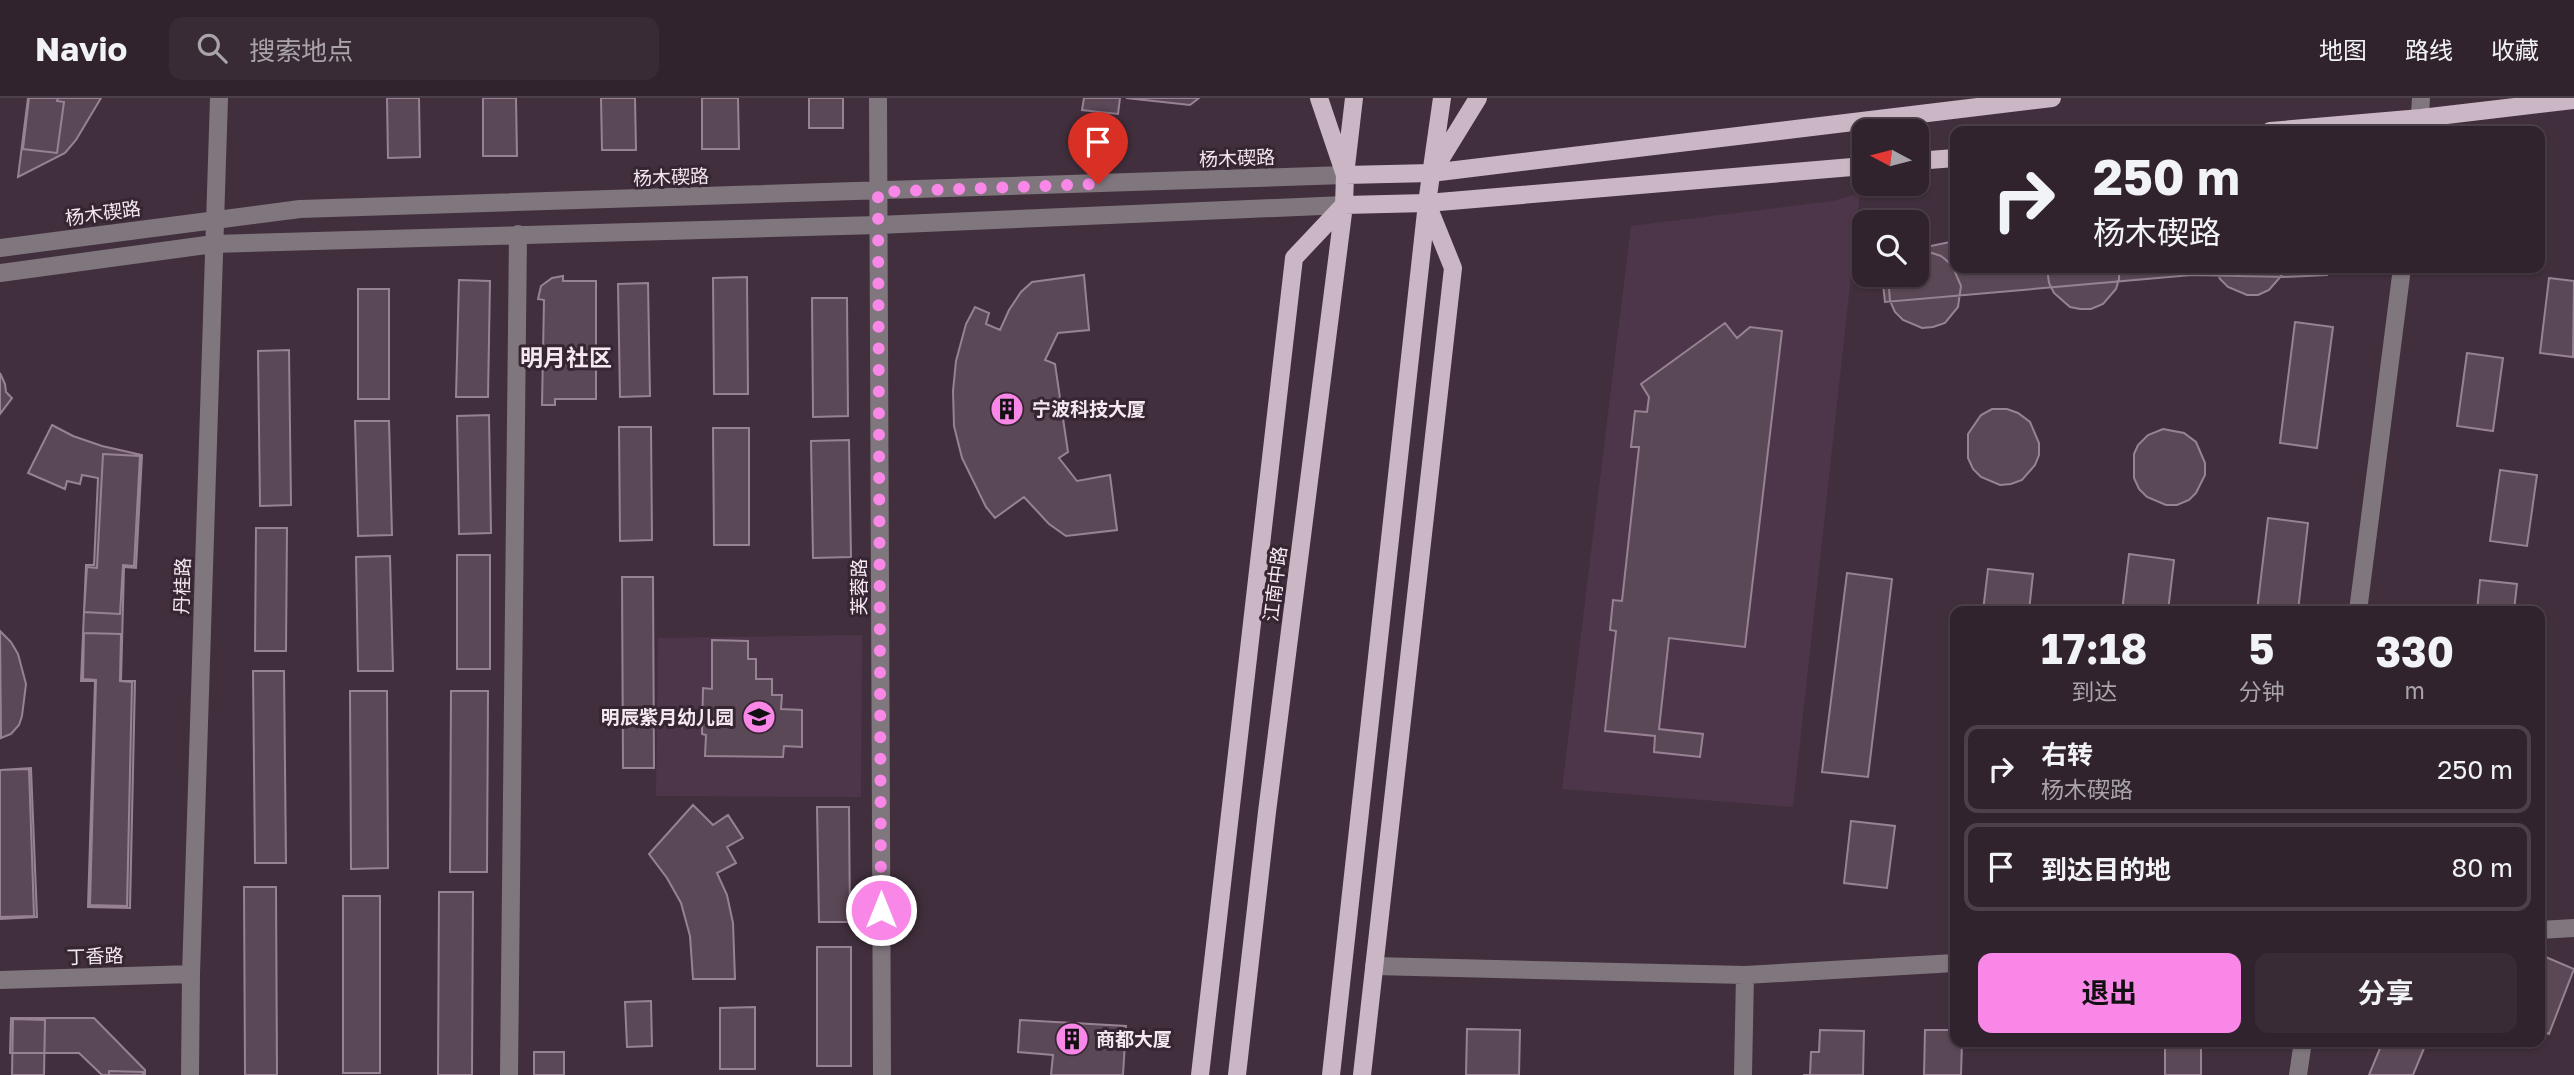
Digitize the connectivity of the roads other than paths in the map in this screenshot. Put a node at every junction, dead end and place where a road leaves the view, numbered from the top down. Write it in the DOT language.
graph roads {
  1 [pos="219,98"];
  2 [pos="878,98"];
  3 [pos="1319,98"];
  4 [pos="1354,98"];
  5 [pos="1442,98"];
  6 [pos="1478,98"];
  7 [pos="2052,98"];
  8 [pos="2421,98"];
  9 [pos="2574,100"];
  10 [pos="2420,125"];
  11 [pos="2395,126"];
  12 [pos="1950,158"];
  13 [pos="1929,160"];
  14 [pos="1852,167"];
  15 [pos="1431,173"];
  16 [pos="1345,175"];
  17 [pos="878,192"];
  18 [pos="1427,203"];
  19 [pos="1344,205"];
  20 [pos="215,219"];
  21 [pos="878,225"];
  22 [pos="518,234"];
  23 [pos="214,244"];
  24 [pos="0,248"];
  25 [pos="0,273"];
  26 [pos="2401,273"];
  27 [pos="2359,606"];
  28 [pos="2574,928"];
  29 [pos="2545,930"];
  30 [pos="1950,963"];
  31 [pos="1374,966"];
  32 [pos="191,974"];
  33 [pos="1745,975"];
  34 [pos="0,980"];
  35 [pos="2302,1047"];
  36 [pos="190,1075"];
  37 [pos="509,1075"];
  38 [pos="882,1075"];
  39 [pos="1200,1075"];
  40 [pos="1237,1075"];
  41 [pos="1331,1075"];
  42 [pos="1362,1075"];
  43 [pos="1742,1075"];
  44 [pos="2298,1075"];
  1 -- 20 [label="street, 丹桂路"];
  2 -- 17 [label="street, 芙蓉路"];
  3 -- 16 [label="main road"];
  4 -- 16 [label="main road, 江南中路"];
  5 -- 15 [label="main road"];
  6 -- 15 [label="main road"];
  7 -- 15 [label="main road"];
  8 -- 10 [label="street"];
  9 -- 10 [label="main road"];
  10 -- 11 [label="main road"];
  12 -- 13 [label="main road"];
  14 -- 18 [label="main road"];
  15 -- 16 [label="main road"];
  15 -- 18 [label="main road"];
  16 -- 17 [label="street, 杨木碶路"];
  16 -- 19 [label="main road, 江南中路"];
  17 -- 20 [label="street, 杨木碶路"];
  17 -- 21 [label="street, 芙蓉路"];
  18 -- 19 [label="main road"];
  18 -- 31 [label="main road"];
  18 -- 41 [label="main road"];
  19 -- 21 [label="street"];
  19 -- 39 [label="main road"];
  19 -- 40 [label="main road, 江南中路"];
  20 -- 23 [label="street, 丹桂路"];
  20 -- 24 [label="street, 杨木碶路"];
  21 -- 22 [label="street"];
  21 -- 38 [label="street, 芙蓉路"];
  22 -- 23 [label="street"];
  22 -- 37 [label="street"];
  23 -- 25 [label="street"];
  23 -- 32 [label="street, 丹桂路"];
  26 -- 27 [label="street"];
  28 -- 29 [label="street"];
  30 -- 33 [label="street"];
  31 -- 33 [label="street"];
  31 -- 42 [label="main road"];
  32 -- 34 [label="street, 丁香路"];
  32 -- 36 [label="street, 丹桂路"];
  33 -- 43 [label="street"];
  35 -- 44 [label="street"];
}
